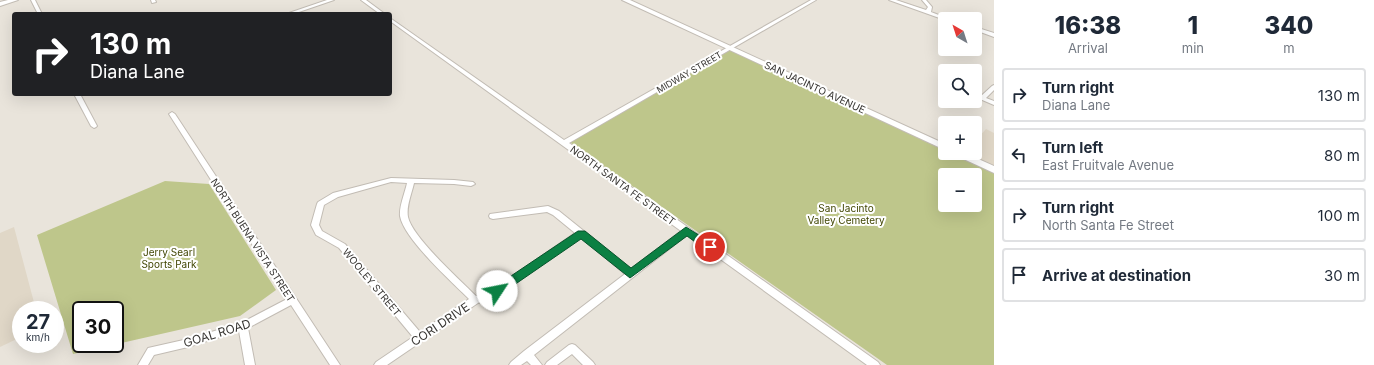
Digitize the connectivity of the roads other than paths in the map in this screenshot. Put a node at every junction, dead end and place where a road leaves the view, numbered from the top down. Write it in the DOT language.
graph roads {
  1 [pos="4,0"];
  2 [pos="15,0"];
  3 [pos="33,0"];
  4 [pos="332,0"];
  5 [pos="363,0"];
  6 [pos="625,0"];
  7 [pos="632,0"];
  8 [pos="814,0"];
  9 [pos="891,0"];
  10 [pos="924,0"];
  11 [pos="0,2"];
  12 [pos="39,12"];
  13 [pos="294,12"];
  14 [pos="380,12"];
  15 [pos="928,13"];
  16 [pos="938,16"];
  17 [pos="392,20"];
  18 [pos="686,27"];
  19 [pos="982,31"];
  20 [pos="994,35"];
  21 [pos="731,48"];
  22 [pos="994,87"];
  23 [pos="78,96"];
  24 [pos="994,103"];
  25 [pos="172,114"];
  26 [pos="94,126"];
  27 [pos="564,143"];
  28 [pos="938,144"];
  29 [pos="973,160"];
  30 [pos="994,170"];
  31 [pos="411,180"];
  32 [pos="470,184"];
  33 [pos="493,216"];
  34 [pos="686,231"];
  35 [pos="581,233"];
  36 [pos="630,274"];
  37 [pos="293,300"];
  38 [pos="475,300"];
  39 [pos="243,326"];
  40 [pos="419,338"];
  41 [pos="527,354"];
  42 [pos="142,364"];
  43 [pos="250,365"];
  44 [pos="335,365"];
  45 [pos="380,365"];
  46 [pos="514,365"];
  47 [pos="537,365"];
  48 [pos="550,365"];
  49 [pos="590,365"];
  50 [pos="875,365"];
  1 -- 11 [label="main road"];
  2 -- 11 [label="main road"];
  3 -- 12 [label="street"];
  4 -- 13 [label="street"];
  5 -- 14 [label="street"];
  6 -- 18 [label="main road, SAN JACINTO AVENUE"];
  7 -- 18 [label="main road, SAN JACINTO AVENUE"];
  8 -- 21 [label="street, MIDWAY STREET"];
  9 -- 15 [label="street"];
  10 -- 15 [label="street"];
  15 -- 16 [label="street"];
  17 -- 27 [label="street, NORTH SANTA FE STREET"];
  18 -- 21 [label="main road, SAN JACINTO AVENUE"];
  19 -- 20 [label="street"];
  21 -- 27 [label="street, MIDWAY STREET"];
  21 -- 28 [label="main road, SAN JACINTO AVENUE"];
  22 -- 24 [label="street"];
  23 -- 26 [label="street"];
  25 -- 37 [label="street, NORTH BUENA VISTA STREET"];
  27 -- 34 [label="street, NORTH SANTA FE STREET"];
  29 -- 30 [label="main road"];
  31 -- 32 [label="street"];
  31 -- 38 [label="street"];
  31 -- 40 [label="street, WOOLEY STREET"];
  33 -- 35 [label="street"];
  34 -- 36 [label="street"];
  34 -- 50 [label="street, NORTH SANTA FE STREET"];
  35 -- 36 [label="street"];
  35 -- 38 [label="street, CORI DRIVE"];
  36 -- 41 [label="street"];
  37 -- 39 [label="street, GOAL ROAD"];
  37 -- 44 [label="street, NORTH BUENA VISTA STREET"];
  38 -- 40 [label="street, CORI DRIVE"];
  39 -- 42 [label="street, GOAL ROAD"];
  39 -- 43 [label="street"];
  40 -- 45 [label="street, CORI DRIVE"];
  41 -- 46 [label="street"];
  41 -- 47 [label="street"];
  48 -- 49 [label="street"];
}
